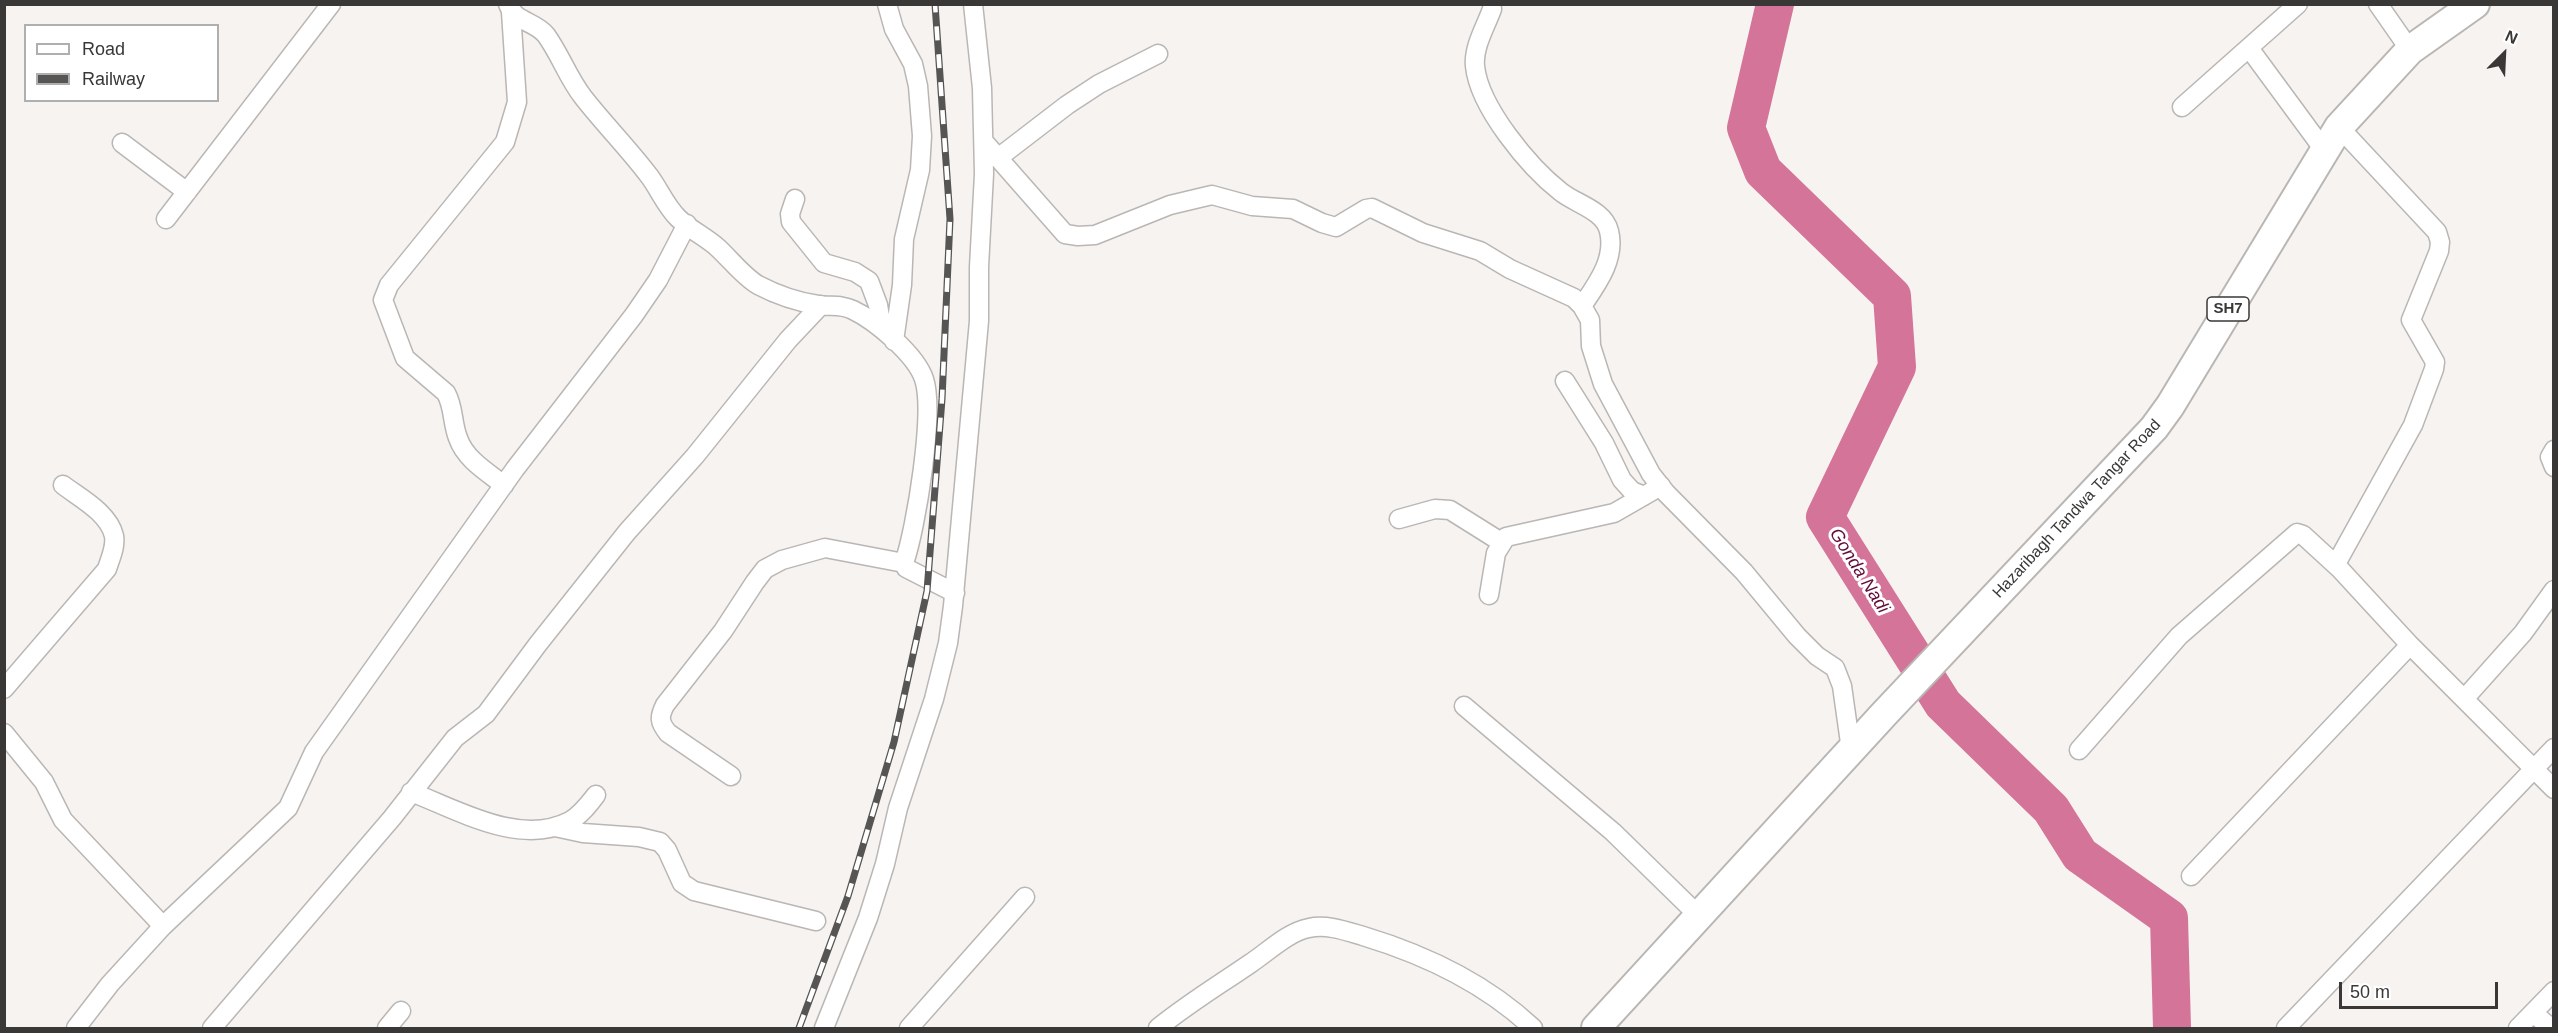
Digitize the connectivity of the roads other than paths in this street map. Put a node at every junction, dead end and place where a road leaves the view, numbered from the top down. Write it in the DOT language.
graph roads {
  1 [pos="331,4"];
  2 [pos="887,4"];
  3 [pos="973,4"];
  4 [pos="2298,4"];
  5 [pos="2378,4"];
  6 [pos="2475,4"];
  7 [pos="510,8"];
  8 [pos="1492,9"];
  9 [pos="2249,48"];
  10 [pos="2410,50"];
  11 [pos="1158,54"];
  12 [pos="2182,107"];
  13 [pos="2332,138"];
  14 [pos="122,143"];
  15 [pos="985,143"];
  16 [pos="998,158"];
  17 [pos="187,192"];
  18 [pos="795,199"];
  19 [pos="166,219"];
  20 [pos="687,225"];
  21 [pos="821,305"];
  22 [pos="1582,306"];
  23 [pos="888,334"];
  24 [pos="1565,381"];
  25 [pos="2553,450"];
  26 [pos="2553,467"];
  27 [pos="63,485"];
  28 [pos="504,485"];
  29 [pos="1661,486"];
  30 [pos="1644,496"];
  31 [pos="1399,519"];
  32 [pos="1501,542"];
  33 [pos="904,563"];
  34 [pos="2336,564"];
  35 [pos="2553,590"];
  36 [pos="955,592"];
  37 [pos="1489,595"];
  38 [pos="2410,645"];
  39 [pos="4,689"];
  40 [pos="2465,698"];
  41 [pos="1464,706"];
  42 [pos="7,742"];
  43 [pos="2553,748"];
  44 [pos="1851,750"];
  45 [pos="2079,750"];
  46 [pos="2534,769"];
  47 [pos="731,776"];
  48 [pos="2553,789"];
  49 [pos="411,792"];
  50 [pos="596,795"];
  51 [pos="555,827"];
  52 [pos="2191,876"];
  53 [pos="1025,897"];
  54 [pos="1699,916"];
  55 [pos="816,921"];
  56 [pos="163,926"];
  57 [pos="2553,991"];
  58 [pos="401,1011"];
  59 [pos="2533,1012"];
  60 [pos="918,1026"];
  61 [pos="76,1029"];
  62 [pos="212,1029"];
  63 [pos="387,1029"];
  64 [pos="824,1029"];
  65 [pos="1158,1029"];
  66 [pos="1533,1029"];
  67 [pos="1596,1029"];
  68 [pos="2286,1029"];
  69 [pos="2518,1029"];
  70 [pos="2551,1029"];
  1 -- 17 [label="street"];
  2 -- 23 [label="street"];
  3 -- 15 [label="street"];
  4 -- 9 [label="street"];
  5 -- 10 [label="street"];
  6 -- 10 [label="main road, Hazaribagh Tandwa Tangar Road / SH7"];
  7 -- 20 [label="street"];
  7 -- 28 [label="street"];
  8 -- 22 [label="street"];
  9 -- 12 [label="street"];
  9 -- 13 [label="street"];
  10 -- 13 [label="main road, Hazaribagh Tandwa Tangar Road / SH7"];
  11 -- 16 [label="street"];
  13 -- 34 [label="street"];
  13 -- 44 [label="main road, Hazaribagh Tandwa Tangar Road / SH7"];
  14 -- 17 [label="street"];
  15 -- 16 [label="street"];
  15 -- 36 [label="street"];
  16 -- 22 [label="street"];
  17 -- 19 [label="street"];
  18 -- 23 [label="street"];
  20 -- 21 [label="street"];
  20 -- 28 [label="street"];
  21 -- 23 [label="street"];
  21 -- 49 [label="street"];
  22 -- 29 [label="street"];
  23 -- 33 [label="street"];
  24 -- 30 [label="street"];
  25 -- 26 [label="street"];
  27 -- 39 [label="street"];
  28 -- 56 [label="street"];
  29 -- 30 [label="street"];
  29 -- 44 [label="street"];
  30 -- 32 [label="street"];
  31 -- 32 [label="street"];
  32 -- 37 [label="street"];
  33 -- 36 [label="street"];
  33 -- 47 [label="street"];
  34 -- 38 [label="street"];
  34 -- 45 [label="street"];
  35 -- 40 [label="street"];
  36 -- 64 [label="street"];
  38 -- 40 [label="street"];
  38 -- 52 [label="street"];
  40 -- 46 [label="street"];
  41 -- 54 [label="street"];
  42 -- 56 [label="street"];
  43 -- 46 [label="street"];
  44 -- 54 [label="main road, Hazaribagh Tandwa Tangar Road"];
  46 -- 48 [label="street"];
  46 -- 68 [label="street"];
  49 -- 51 [label="street"];
  49 -- 62 [label="street"];
  50 -- 51 [label="street"];
  51 -- 55 [label="street"];
  53 -- 60 [label="street"];
  54 -- 67 [label="main road, Hazaribagh Tandwa Tangar Road"];
  56 -- 61 [label="street"];
  57 -- 59 [label="street"];
  58 -- 63 [label="street"];
  59 -- 69 [label="street"];
  59 -- 70 [label="street"];
  65 -- 66 [label="street"];
}
